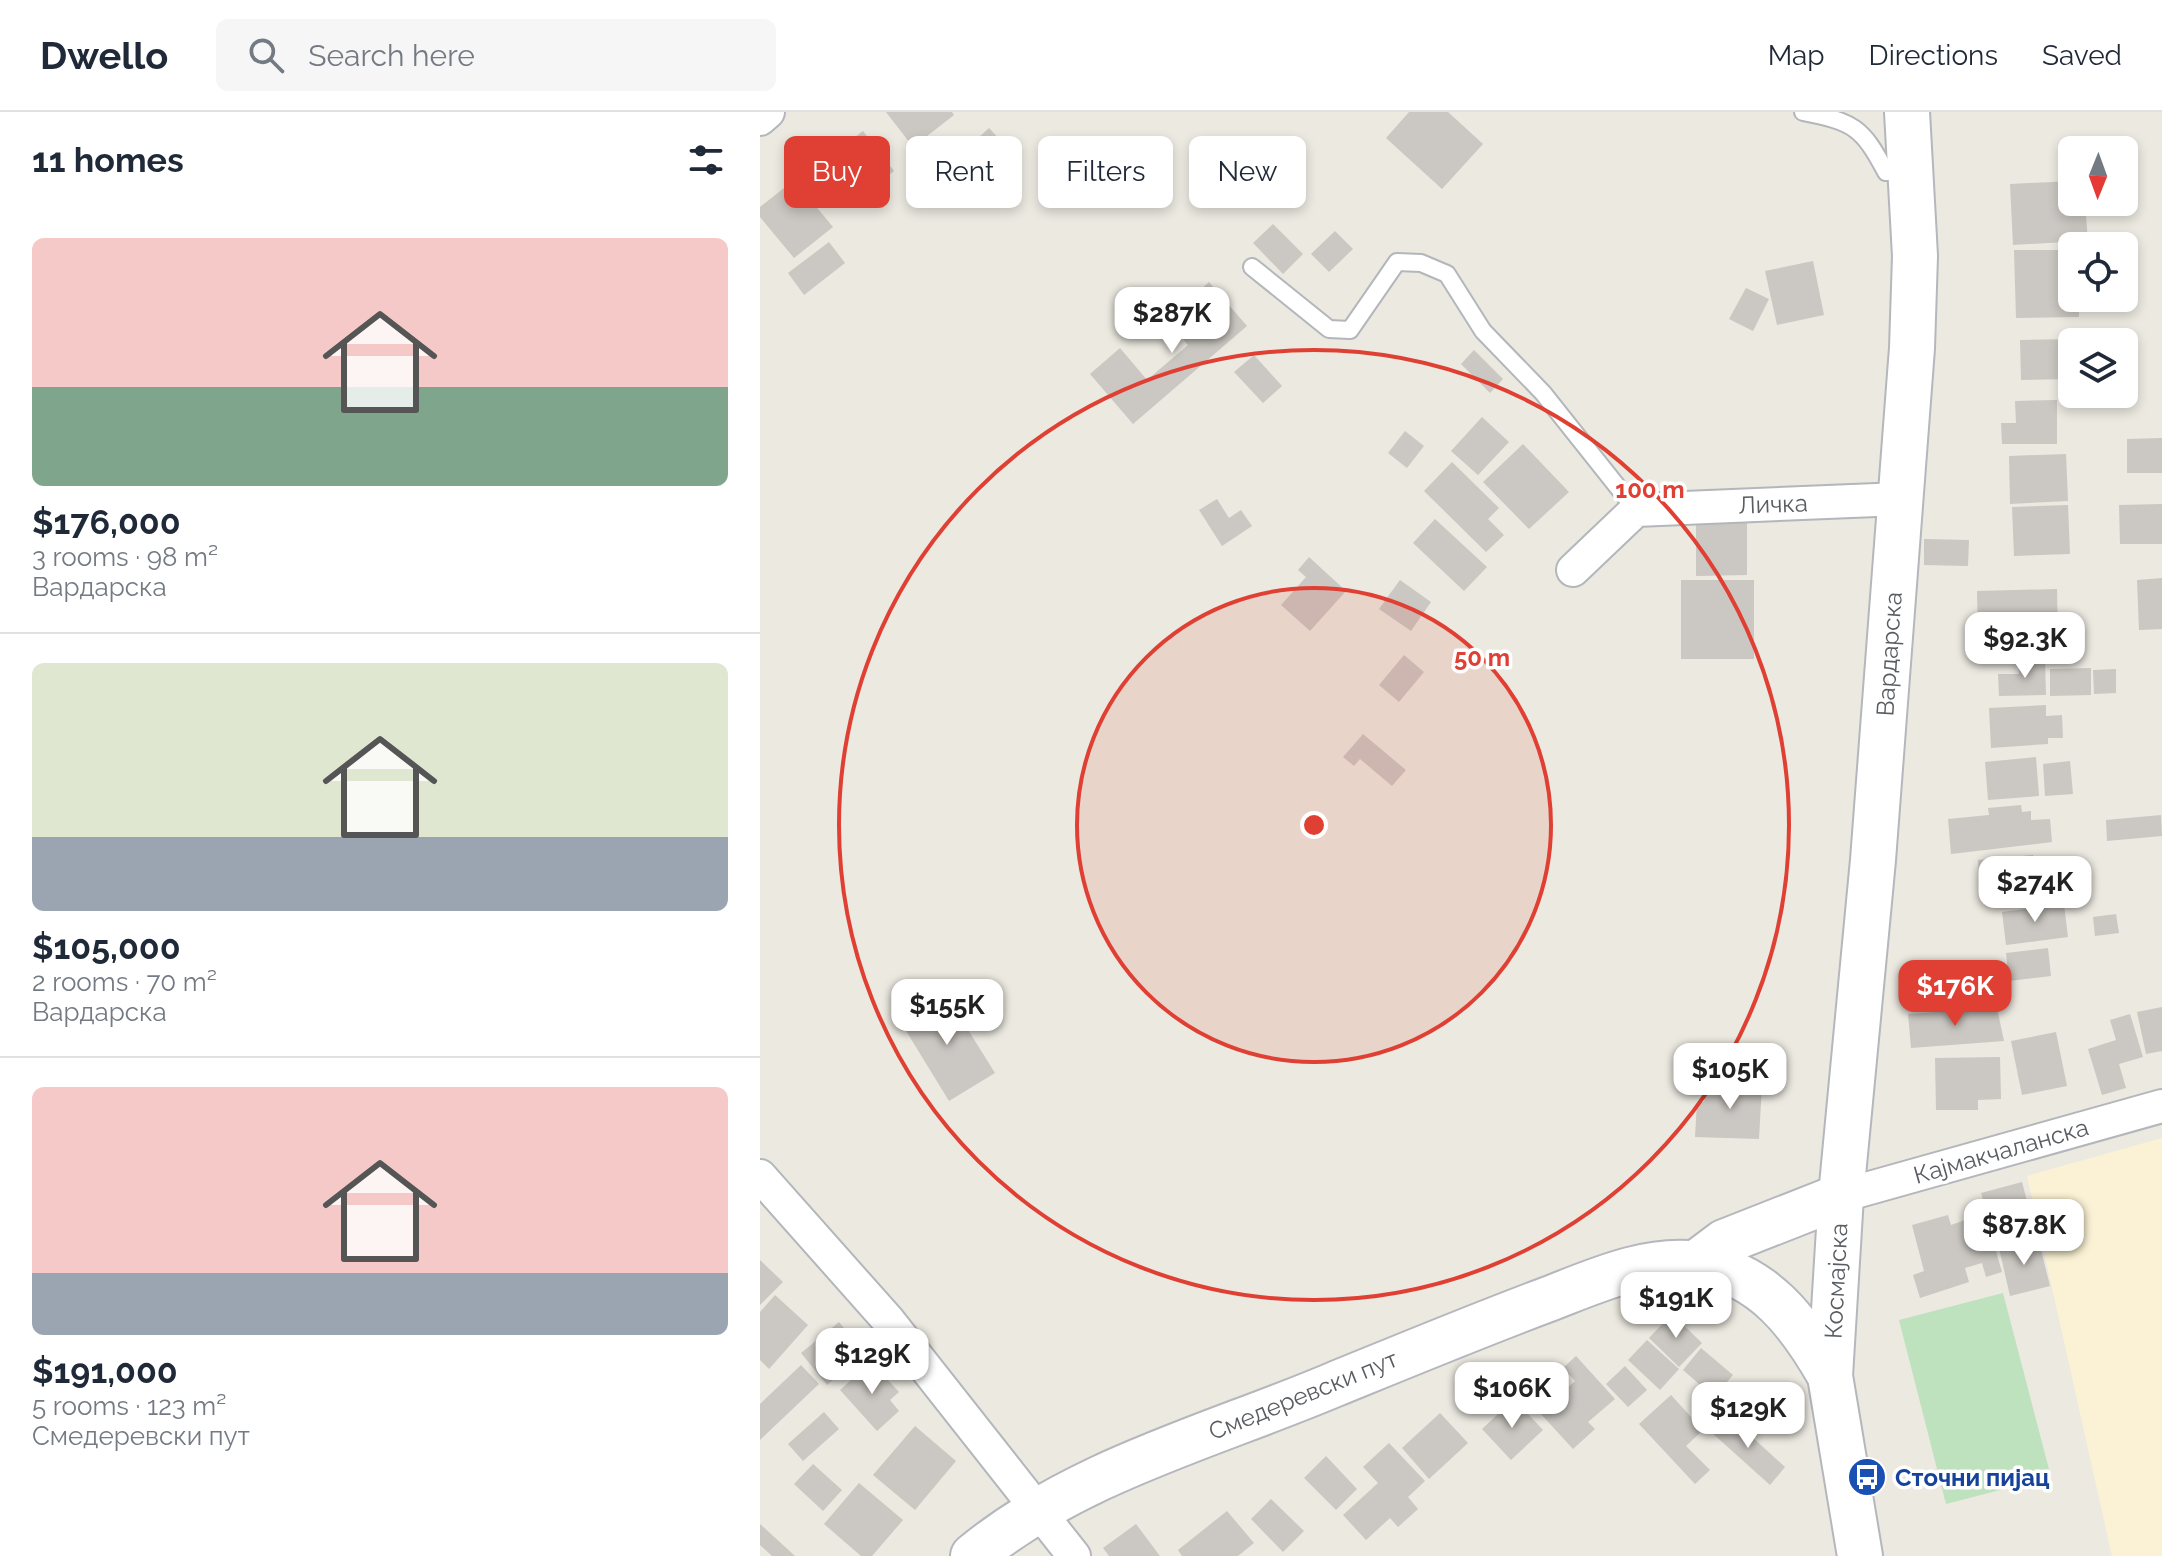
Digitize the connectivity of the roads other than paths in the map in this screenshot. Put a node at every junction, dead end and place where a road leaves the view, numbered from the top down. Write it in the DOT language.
graph roads {
  1 [pos="768,112"];
  2 [pos="1803,112"];
  3 [pos="1907,112"];
  4 [pos="760,119"];
  5 [pos="1911,168"];
  6 [pos="1252,267"];
  7 [pos="1901,499"];
  8 [pos="1636,510"];
  9 [pos="1573,570"];
  10 [pos="2162,1106"];
  11 [pos="760,1176"];
  12 [pos="1841,1196"];
  13 [pos="1696,1263"];
  14 [pos="1830,1376"];
  15 [pos="1039,1510"];
  16 [pos="973,1556"];
  17 [pos="1074,1556"];
  18 [pos="1860,1556"];
  1 -- 4 [label="street"];
  2 -- 5 [label="lane"];
  3 -- 5 [label="main road, Вардарска"];
  5 -- 7 [label="main road, Вардарска"];
  6 -- 8 [label="lane"];
  7 -- 8 [label="street, Личка"];
  7 -- 12 [label="main road, Вардарска"];
  8 -- 9 [label="street"];
  10 -- 12 [label="street, Кајмакчаланска"];
  11 -- 15 [label="street"];
  12 -- 13 [label="main road"];
  12 -- 14 [label="main road, Космајска"];
  13 -- 14 [label="main road"];
  13 -- 15 [label="main road, Смедеревски пут"];
  14 -- 18 [label="main road, Космајска"];
  15 -- 16 [label="main road, Смедеревски пут"];
  15 -- 17 [label="street"];
}
